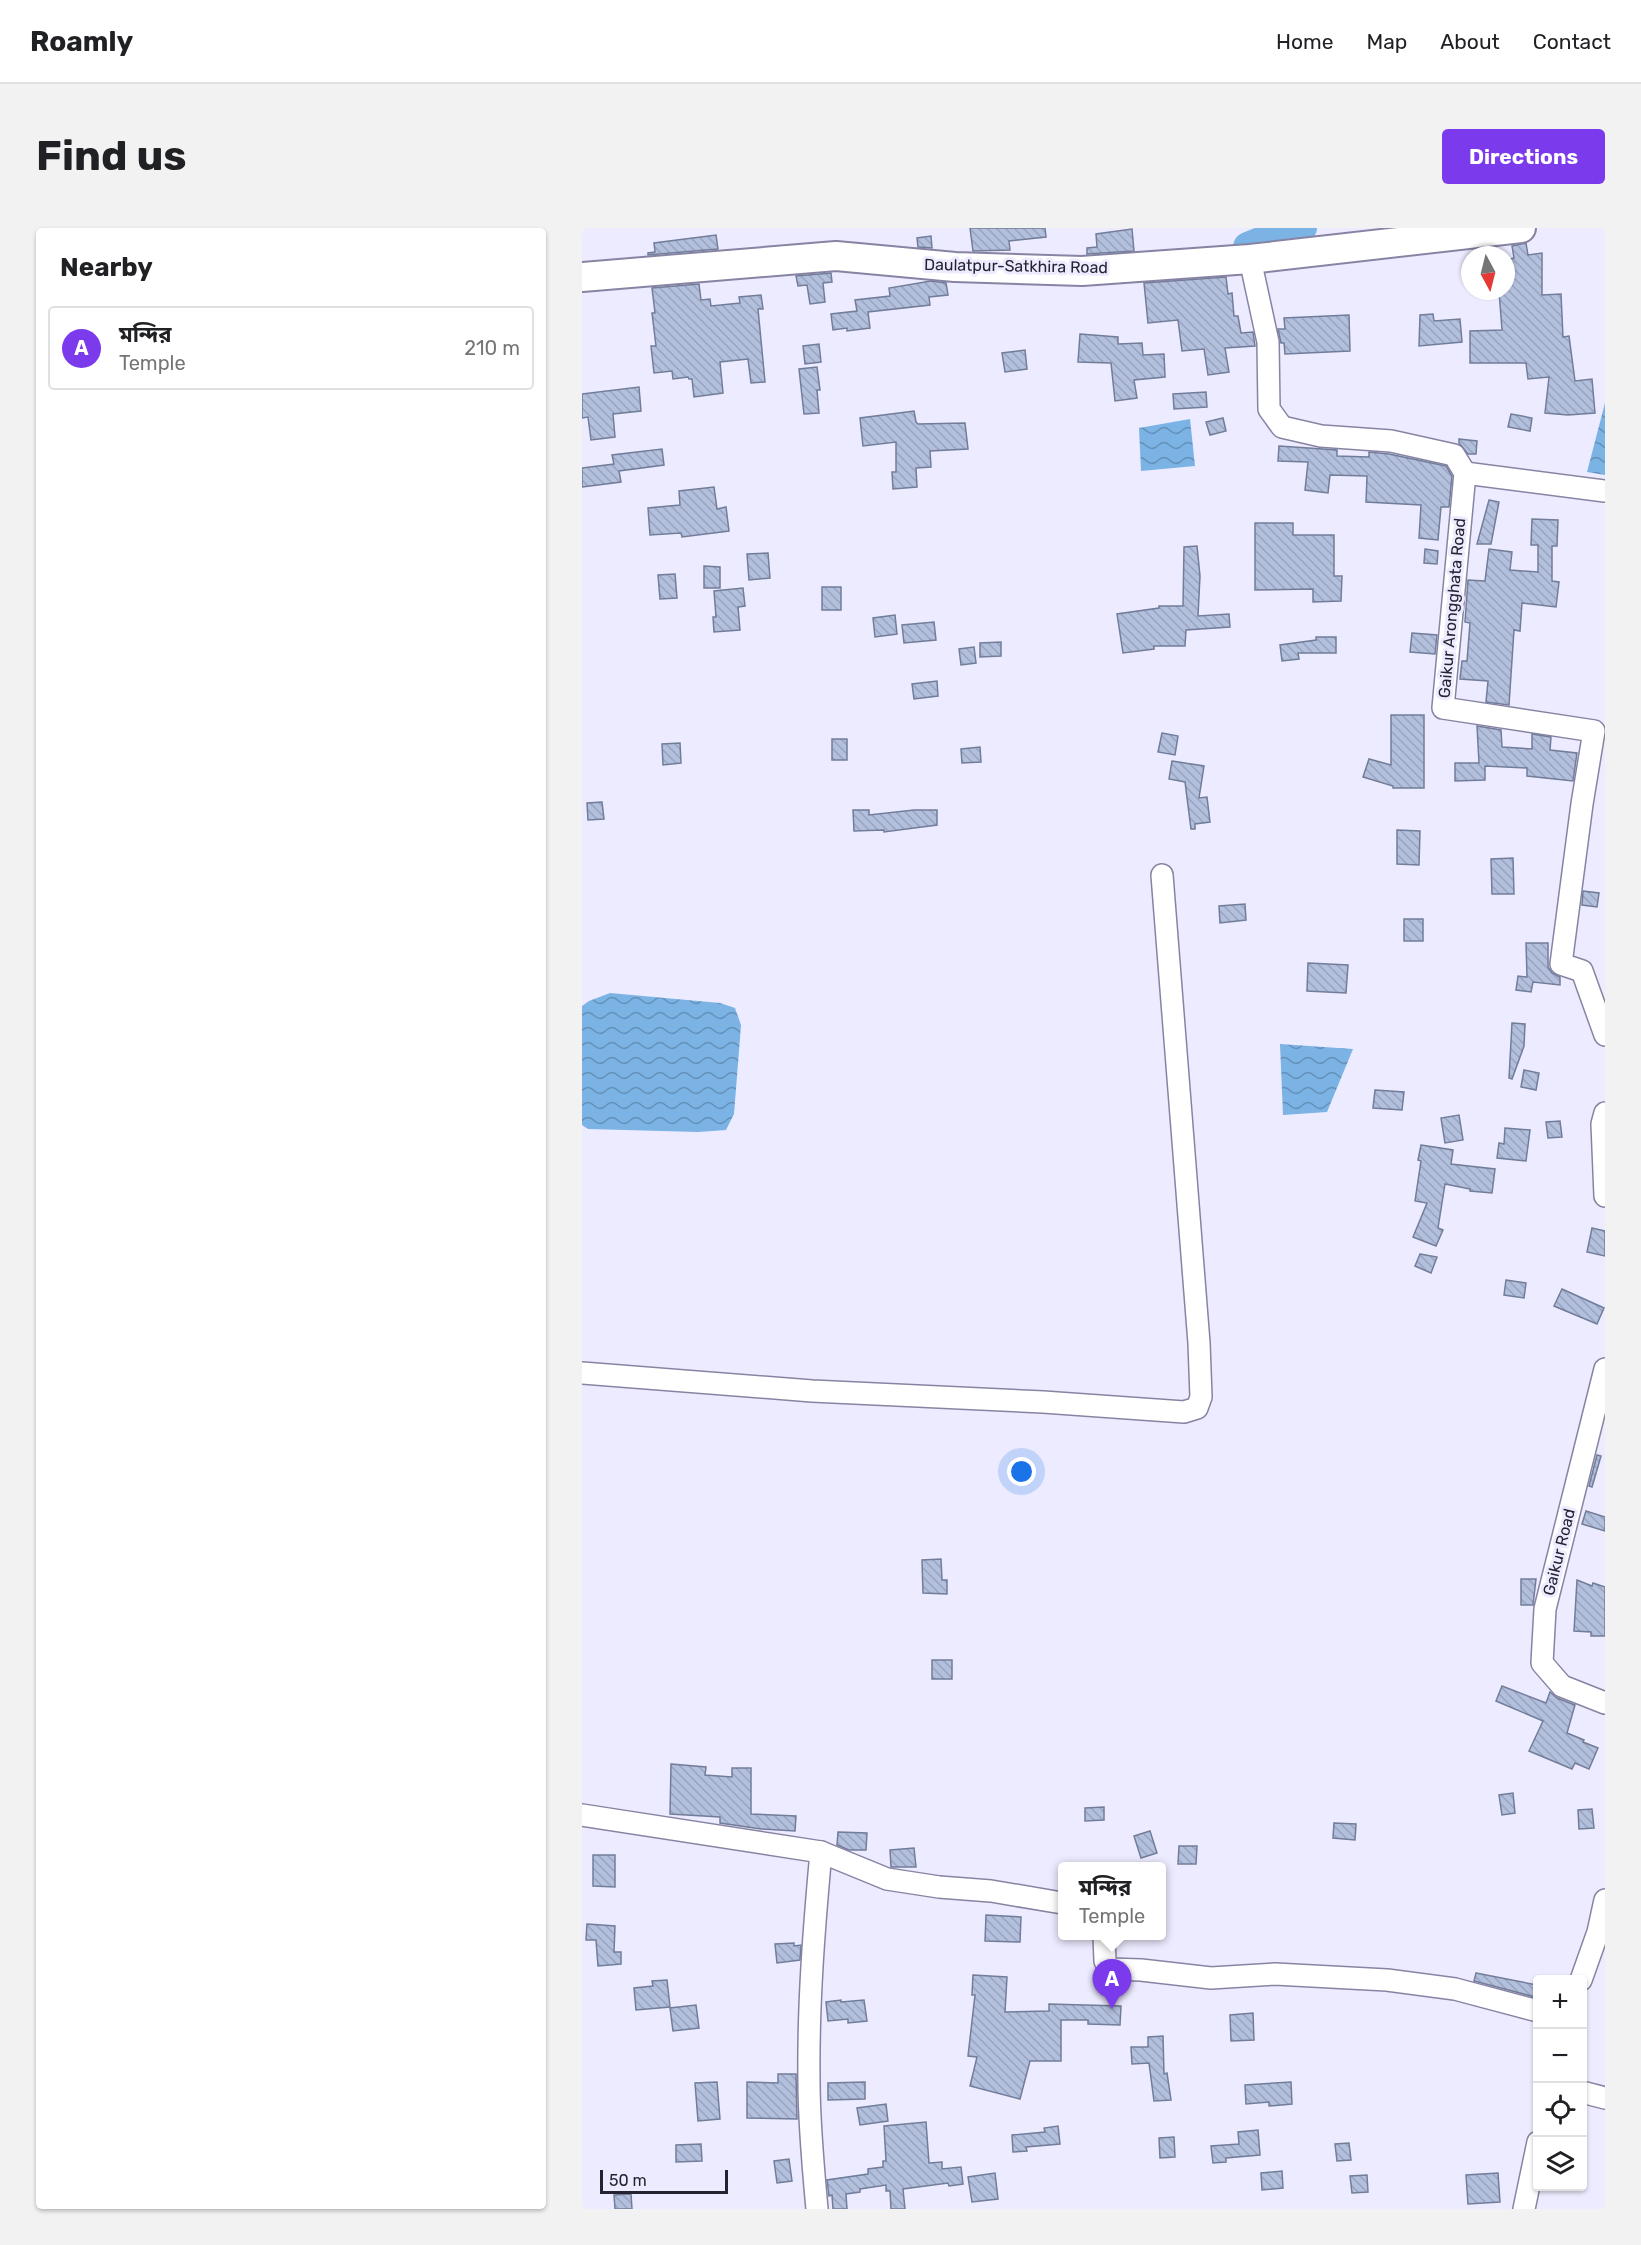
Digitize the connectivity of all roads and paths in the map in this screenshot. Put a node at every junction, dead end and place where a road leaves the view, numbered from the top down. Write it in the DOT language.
graph roads {
  1 [pos="1521,228"];
  2 [pos="1250,259"];
  3 [pos="582,277"];
  4 [pos="1465,473"];
  5 [pos="1605,491"];
  6 [pos="1162,875"];
  7 [pos="1605,1035"];
  8 [pos="1605,1113"];
  9 [pos="1605,1196"];
  10 [pos="1605,1369"];
  11 [pos="582,1373"];
  12 [pos="1605,1703"];
  13 [pos="582,1815"];
  14 [pos="821,1852"];
  15 [pos="1605,1900"];
  16 [pos="1058,1902"];
  17 [pos="1104,1940"];
  18 [pos="1583,1975"];
  19 [pos="1533,2010"];
  20 [pos="1587,2093"];
  21 [pos="1605,2098"];
  22 [pos="1533,2166"];
  23 [pos="817,2209"];
  24 [pos="1524,2209"];
  1 -- 2 [label="main road, Daulatpur-Satkhira Road"];
  2 -- 3 [label="main road, Daulatpur-Satkhira Road"];
  2 -- 4 [label="street"];
  4 -- 5 [label="street"];
  4 -- 7 [label="street, Gaikur Arongghata Road"];
  6 -- 11 [label="street"];
  8 -- 9 [label="street"];
  10 -- 12 [label="street, Gaikur Road"];
  13 -- 14 [label="street"];
  14 -- 16 [label="street"];
  14 -- 23 [label="street"];
  15 -- 18 [label="street"];
  17 -- 19 [label="street"];
  20 -- 21 [label="street"];
  22 -- 24 [label="street"];
}
